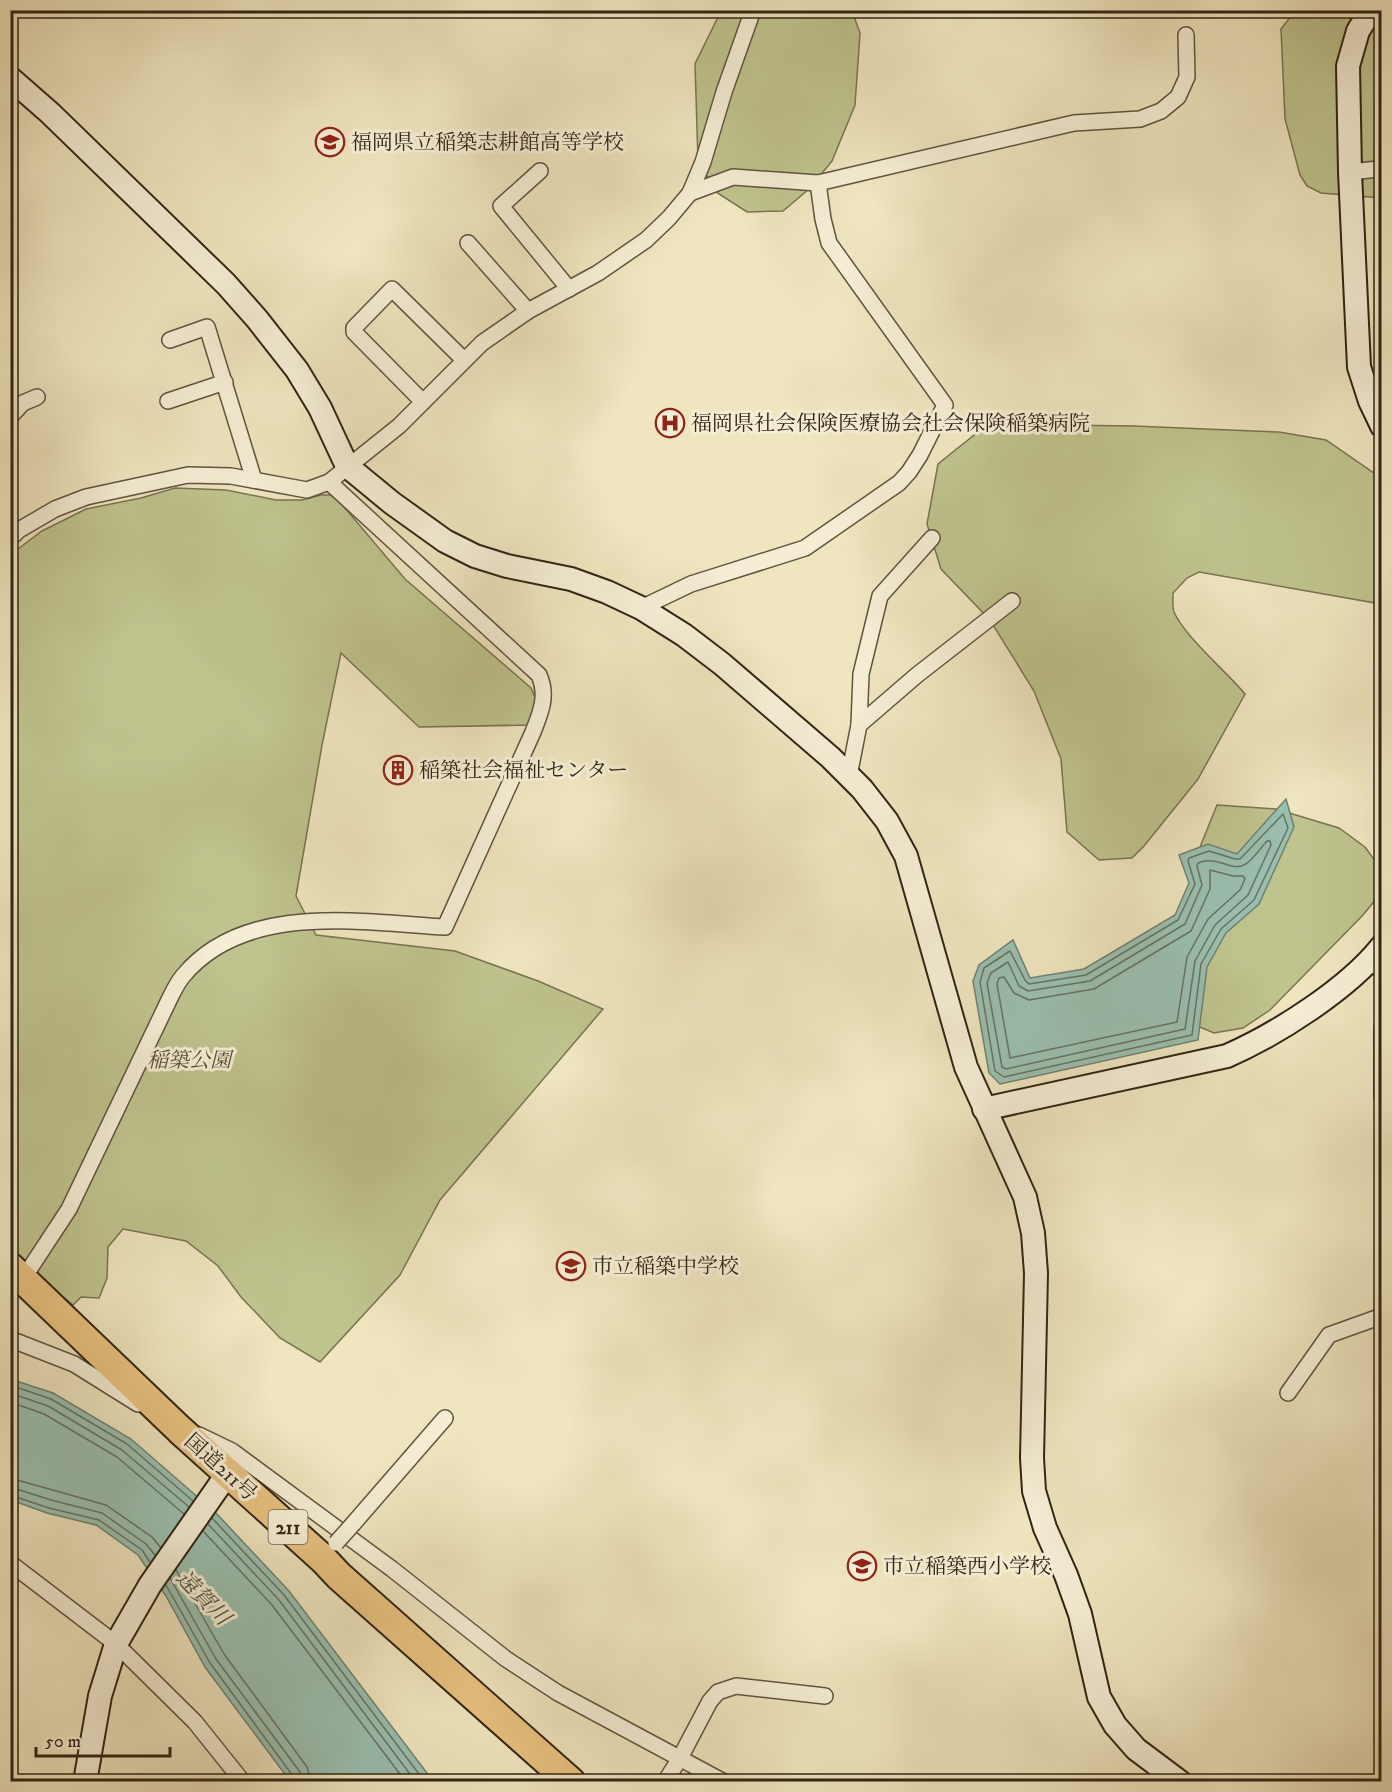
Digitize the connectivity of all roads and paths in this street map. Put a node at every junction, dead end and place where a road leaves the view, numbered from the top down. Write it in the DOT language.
graph roads {
  1 [pos="753,10"];
  2 [pos="1371,10"];
  3 [pos="1186,35"];
  4 [pos="10,78"];
  5 [pos="1382,170"];
  6 [pos="540,171"];
  7 [pos="1350,172"];
  8 [pos="819,183"];
  9 [pos="690,193"];
  10 [pos="468,243"];
  11 [pos="569,289"];
  12 [pos="528,311"];
  13 [pos="170,340"];
  14 [pos="464,360"];
  15 [pos="225,382"];
  16 [pos="38,397"];
  17 [pos="168,401"];
  18 [pos="423,402"];
  19 [pos="10,417"];
  20 [pos="1382,426"];
  21 [pos="347,466"];
  22 [pos="254,480"];
  23 [pos="329,483"];
  24 [pos="932,538"];
  25 [pos="10,539"];
  26 [pos="1012,601"];
  27 [pos="641,608"];
  28 [pos="859,725"];
  29 [pos="849,776"];
  30 [pos="1378,959"];
  31 [pos="1382,1028"];
  32 [pos="1382,1096"];
  33 [pos="984,1109"];
  34 [pos="17,1273"];
  35 [pos="1382,1316"];
  36 [pos="10,1339"];
  37 [pos="1288,1393"];
  38 [pos="445,1418"];
  39 [pos="180,1430"];
  40 [pos="223,1479"];
  41 [pos="329,1551"];
  42 [pos="10,1563"];
  43 [pos="116,1644"];
  44 [pos="825,1696"];
  45 [pos="680,1758"];
  46 [pos="85,1782"];
  47 [pos="243,1782"];
  48 [pos="571,1782"];
  49 [pos="665,1782"];
  50 [pos="724,1782"];
  51 [pos="1180,1782"];
  1 -- 9 [label="street"];
  2 -- 7 [label="street"];
  3 -- 8 [label="street"];
  4 -- 21 [label="street"];
  5 -- 7 [label="street"];
  6 -- 11 [label="street"];
  7 -- 20 [label="street"];
  8 -- 9 [label="street"];
  8 -- 27 [label="street"];
  9 -- 11 [label="street"];
  10 -- 12 [label="street"];
  11 -- 12 [label="street"];
  12 -- 14 [label="street"];
  13 -- 15 [label="street"];
  14 -- 18 [label="street"];
  14 -- 18 [label="street"];
  15 -- 17 [label="street"];
  15 -- 22 [label="street"];
  16 -- 19 [label="street"];
  18 -- 21 [label="street"];
  21 -- 23 [label="street"];
  21 -- 27 [label="street"];
  22 -- 23 [label="street"];
  22 -- 25 [label="street"];
  23 -- 34 [label="street"];
  24 -- 28 [label="street"];
  26 -- 28 [label="street"];
  27 -- 29 [label="street"];
  28 -- 29 [label="street"];
  29 -- 33 [label="street"];
  30 -- 33 [label="street"];
  31 -- 32 [label="street"];
  33 -- 51 [label="street"];
  34 -- 39 [label="highway, 国道211号 / 211"];
  35 -- 37 [label="street"];
  36 -- 39 [label="street"];
  38 -- 41 [label="street, bridge"];
  39 -- 40 [label="highway, 国道211号 / 211"];
  39 -- 45 [label="street"];
  40 -- 41 [label="highway, 国道211号 / 211"];
  40 -- 43 [label="street"];
  41 -- 48 [label="highway, 国道211号 / 211"];
  42 -- 43 [label="street"];
  43 -- 46 [label="street"];
  43 -- 47 [label="street"];
  44 -- 45 [label="street"];
  45 -- 49 [label="street"];
  45 -- 50 [label="street"];
}
